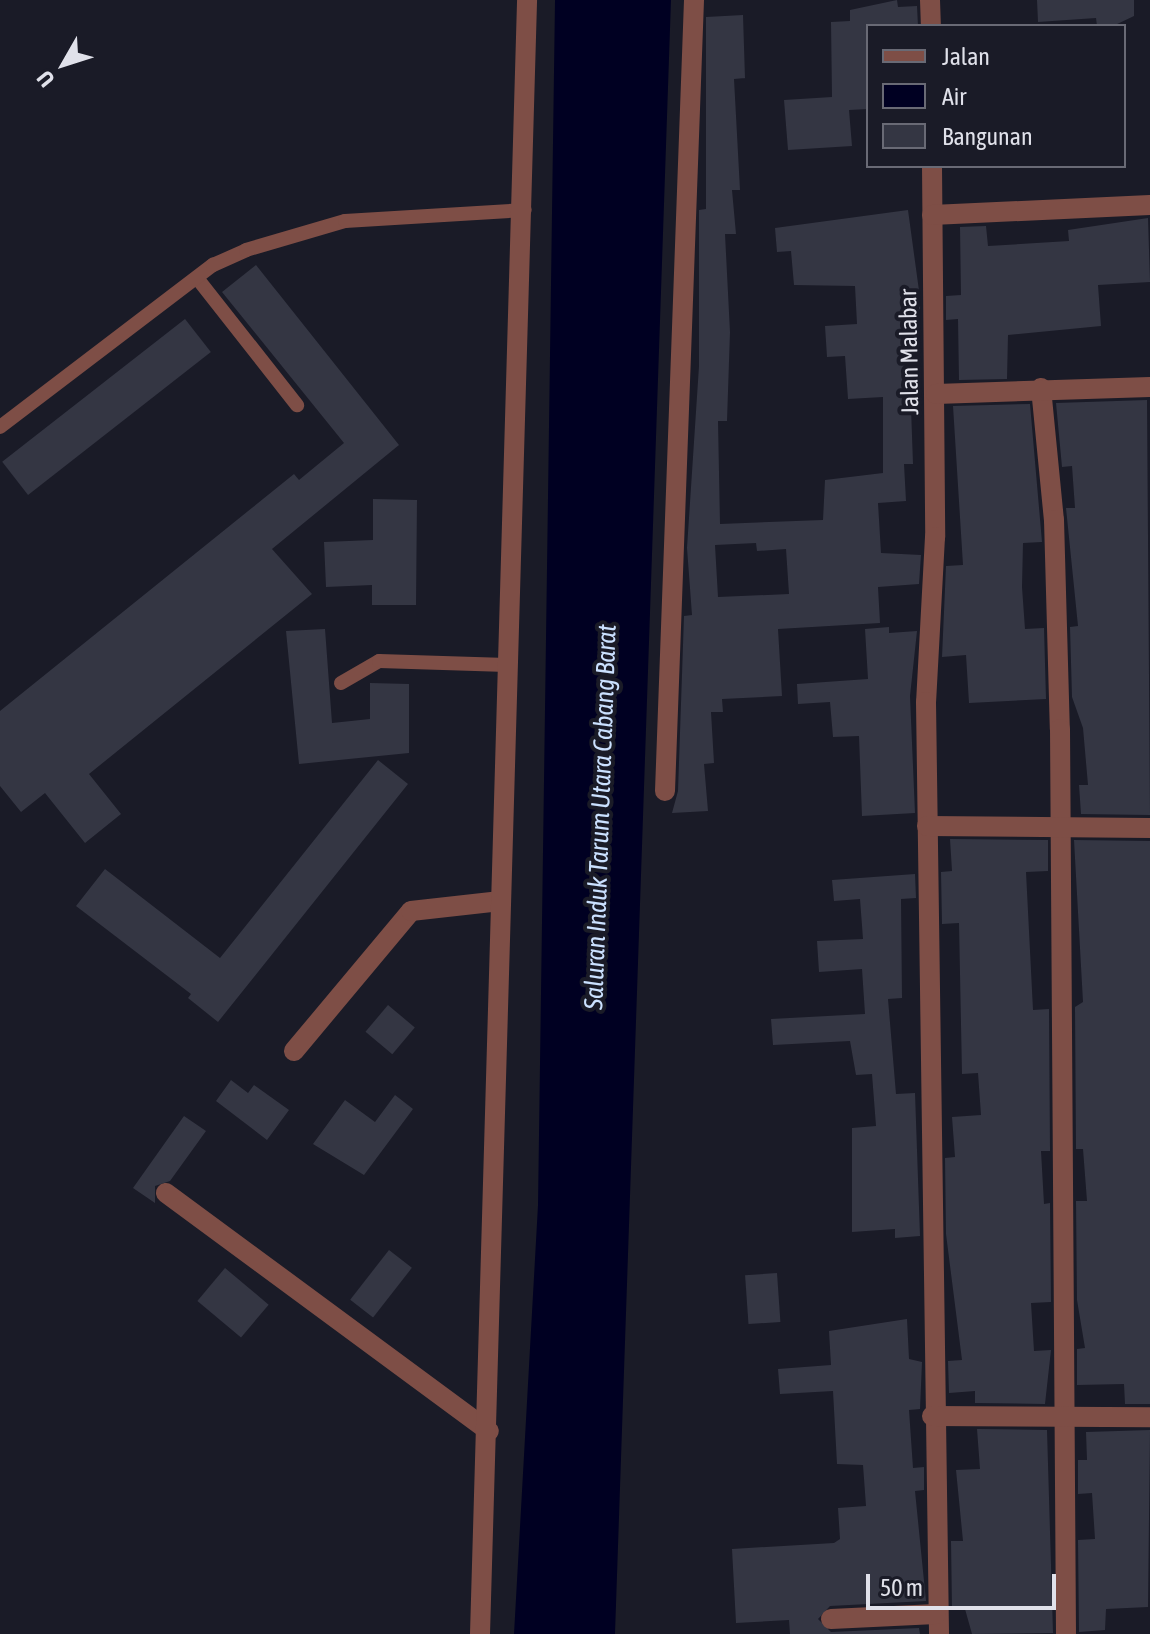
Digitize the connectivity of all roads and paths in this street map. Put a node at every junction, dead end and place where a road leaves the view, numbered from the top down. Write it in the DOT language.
graph roads {
  1 [pos="527,0"];
  2 [pos="694,0"];
  3 [pos="930,0"];
  4 [pos="931,24"];
  5 [pos="932,168"];
  6 [pos="1150,205"];
  7 [pos="525,210"];
  8 [pos="932,215"];
  9 [pos="197,278"];
  10 [pos="1150,387"];
  11 [pos="1041,388"];
  12 [pos="936,394"];
  13 [pos="297,405"];
  14 [pos="0,427"];
  15 [pos="507,665"];
  16 [pos="341,683"];
  17 [pos="665,791"];
  18 [pos="927,826"];
  19 [pos="1058,828"];
  20 [pos="1150,828"];
  21 [pos="500,901"];
  22 [pos="294,1051"];
  23 [pos="166,1193"];
  24 [pos="932,1416"];
  25 [pos="1150,1417"];
  26 [pos="1066,1421"];
  27 [pos="489,1431"];
  28 [pos="831,1619"];
  29 [pos="938,1624"];
  30 [pos="480,1634"];
  31 [pos="1066,1634"];
  1 -- 7 [label="street"];
  2 -- 17 [label="street"];
  3 -- 4 [label="street"];
  5 -- 8 [label="street, Jalan Malabar"];
  6 -- 8 [label="street"];
  7 -- 9 [label="lane"];
  7 -- 15 [label="street"];
  8 -- 12 [label="street, Jalan Malabar"];
  9 -- 13 [label="lane"];
  9 -- 14 [label="lane"];
  10 -- 11 [label="street"];
  11 -- 12 [label="street"];
  11 -- 19 [label="street"];
  12 -- 18 [label="street, Jalan Malabar"];
  15 -- 16 [label="lane"];
  15 -- 21 [label="street"];
  18 -- 19 [label="street"];
  18 -- 24 [label="street, Jalan Malabar"];
  19 -- 20 [label="street"];
  19 -- 26 [label="street"];
  21 -- 22 [label="street"];
  21 -- 27 [label="street"];
  23 -- 27 [label="street"];
  24 -- 26 [label="street"];
  24 -- 29 [label="street, Jalan Malabar"];
  25 -- 26 [label="street"];
  26 -- 31 [label="street"];
  27 -- 30 [label="street"];
  28 -- 29 [label="street"];
}
